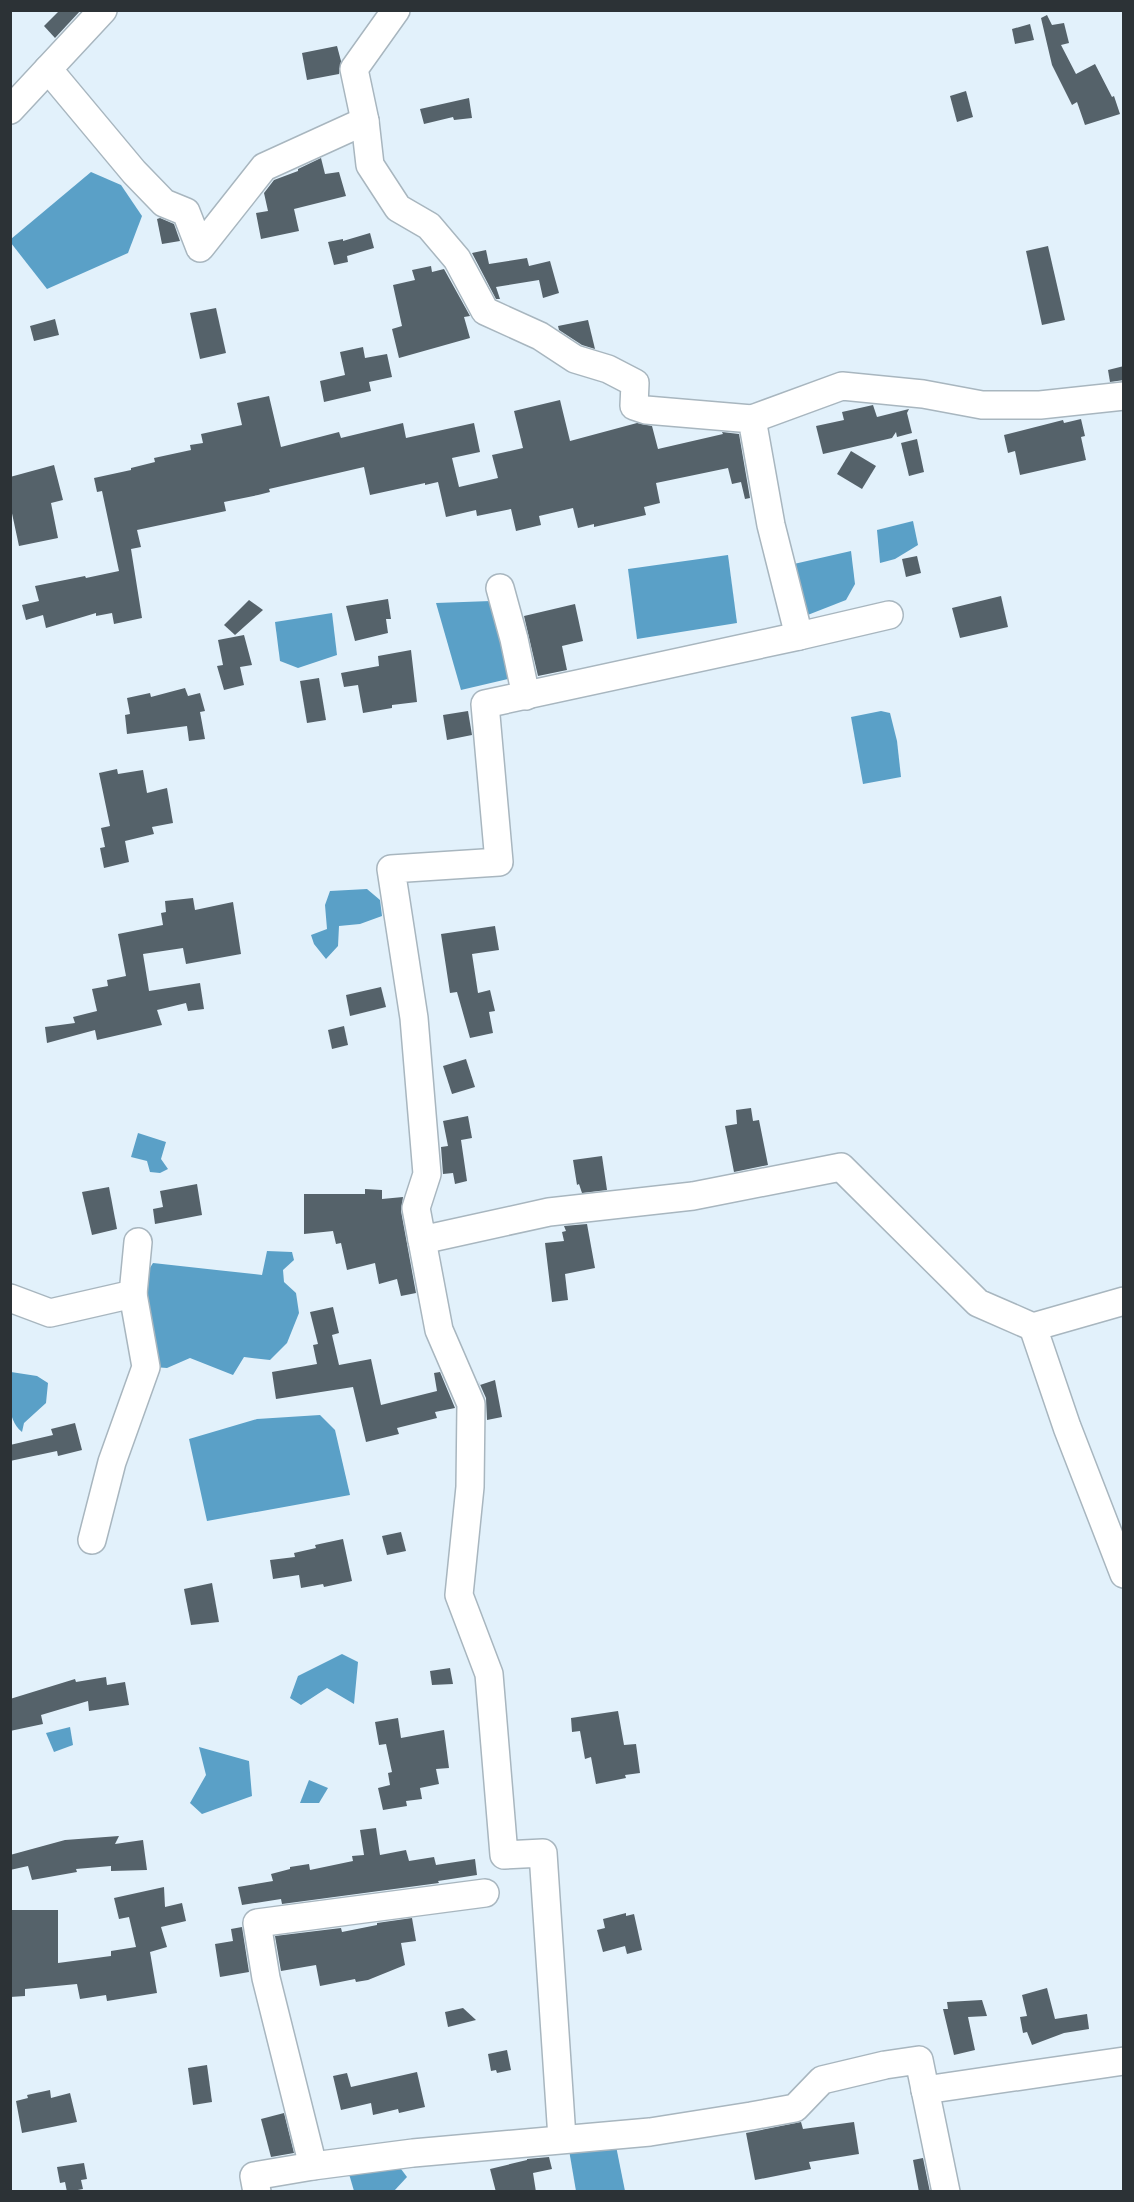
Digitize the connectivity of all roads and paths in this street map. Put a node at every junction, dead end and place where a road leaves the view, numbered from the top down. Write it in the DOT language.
graph roads {
  1 [pos="103,10"];
  2 [pos="396,10"];
  3 [pos="48,69"];
  4 [pos="10,110"];
  5 [pos="364,121"];
  6 [pos="1124,396"];
  7 [pos="752,419"];
  8 [pos="500,588"];
  9 [pos="889,615"];
  10 [pos="799,636"];
  11 [pos="525,696"];
  12 [pos="422,1240"];
  13 [pos="138,1242"];
  14 [pos="133,1294"];
  15 [pos="10,1298"];
  16 [pos="1124,1301"];
  17 [pos="1033,1327"];
  18 [pos="92,1540"];
  19 [pos="1124,1574"];
  20 [pos="485,1893"];
  21 [pos="1124,2061"];
  22 [pos="925,2090"];
  23 [pos="561,2138"];
  24 [pos="313,2166"];
  25 [pos="257,2192"];
  26 [pos="946,2192"];
  1 -- 3 [label="street"];
  2 -- 5 [label="street"];
  3 -- 4 [label="street"];
  3 -- 5 [label="street"];
  5 -- 7 [label="street"];
  6 -- 7 [label="street"];
  7 -- 10 [label="street"];
  8 -- 11 [label="street"];
  9 -- 10 [label="street"];
  10 -- 11 [label="street"];
  11 -- 12 [label="street"];
  12 -- 17 [label="street"];
  12 -- 23 [label="street"];
  13 -- 14 [label="street"];
  14 -- 15 [label="street"];
  14 -- 18 [label="street"];
  16 -- 17 [label="street"];
  17 -- 19 [label="street"];
  20 -- 24 [label="street"];
  21 -- 22 [label="street"];
  22 -- 23 [label="street"];
  22 -- 26 [label="street"];
  23 -- 24 [label="street"];
  24 -- 25 [label="street"];
}
